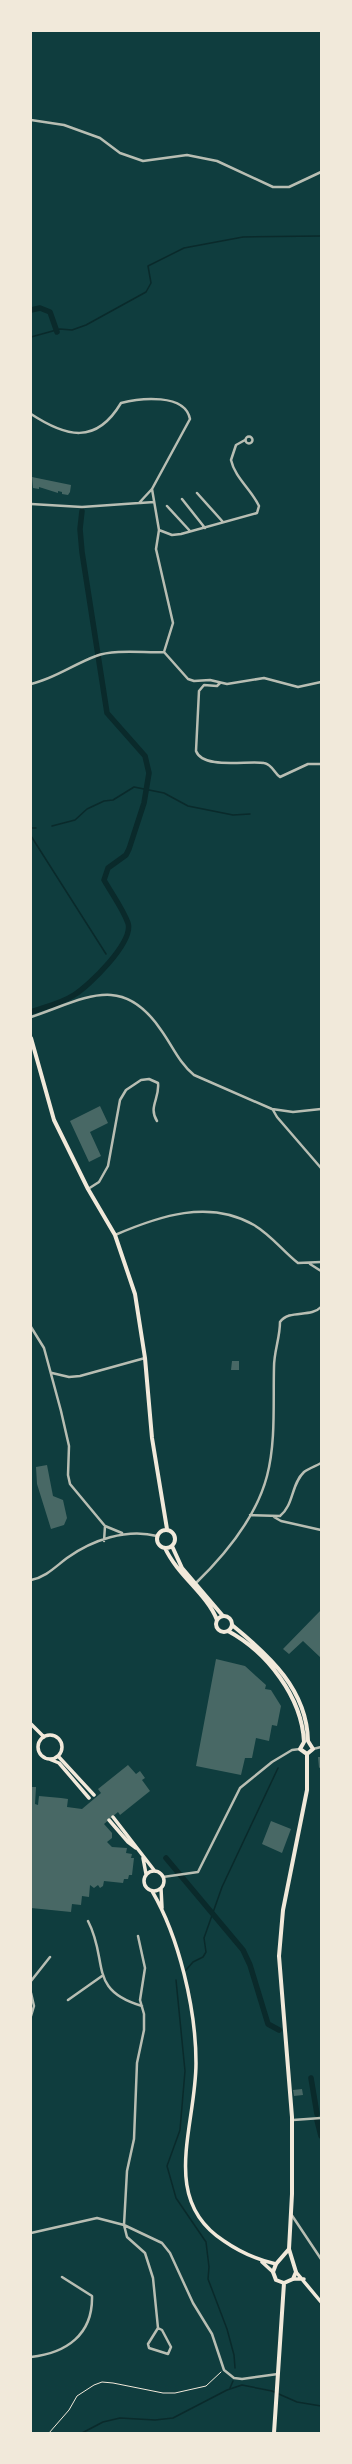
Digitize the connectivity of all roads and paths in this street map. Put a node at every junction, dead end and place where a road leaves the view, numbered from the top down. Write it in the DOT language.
graph roads {
  1 [pos="31,120"];
  2 [pos="321,172"];
  3 [pos="31,414"];
  4 [pos="245,440"];
  5 [pos="152,489"];
  6 [pos="197,493"];
  7 [pos="182,499"];
  8 [pos="154,502"];
  9 [pos="139,503"];
  10 [pos="31,504"];
  11 [pos="167,506"];
  12 [pos="223,522"];
  13 [pos="205,528"];
  14 [pos="160,530"];
  15 [pos="190,531"];
  16 [pos="164,652"];
  17 [pos="321,682"];
  18 [pos="220,683"];
  19 [pos="31,684"];
  20 [pos="321,764"];
  21 [pos="31,1017"];
  22 [pos="31,1038"];
  23 [pos="272,1109"];
  24 [pos="321,1109"];
  25 [pos="157,1122"];
  26 [pos="321,1168"];
  27 [pos="88,1189"];
  28 [pos="115,1235"];
  29 [pos="321,1262"];
  30 [pos="310,1264"];
  31 [pos="321,1271"];
  32 [pos="321,1307"];
  33 [pos="31,1328"];
  34 [pos="145,1358"];
  35 [pos="52,1373"];
  36 [pos="321,1463"];
  37 [pos="250,1515"];
  38 [pos="272,1516"];
  39 [pos="105,1526"];
  40 [pos="167,1529"];
  41 [pos="321,1530"];
  42 [pos="122,1533"];
  43 [pos="157,1536"];
  44 [pos="104,1541"];
  45 [pos="172,1546"];
  46 [pos="165,1548"];
  47 [pos="31,1580"];
  48 [pos="196,1584"];
  49 [pos="192,1587"];
  50 [pos="223,1616"];
  51 [pos="216,1620"];
  52 [pos="232,1625"];
  53 [pos="228,1631"];
  54 [pos="31,1724"];
  55 [pos="44,1737"];
  56 [pos="306,1742"];
  57 [pos="321,1747"];
  58 [pos="300,1749"];
  59 [pos="313,1749"];
  60 [pos="307,1754"];
  61 [pos="58,1756"];
  62 [pos="48,1759"];
  63 [pos="94,1795"];
  64 [pos="89,1798"];
  65 [pos="113,1817"];
  66 [pos="109,1820"];
  67 [pos="137,1848"];
  68 [pos="143,1857"];
  69 [pos="154,1870"];
  70 [pos="146,1874"];
  71 [pos="163,1876"];
  72 [pos="161,1888"];
  73 [pos="152,1891"];
  74 [pos="162,1909"];
  75 [pos="88,1921"];
  76 [pos="138,1936"];
  77 [pos="50,1956"];
  78 [pos="102,1976"];
  79 [pos="31,1981"];
  80 [pos="31,1993"];
  81 [pos="68,2000"];
  82 [pos="142,2006"];
  83 [pos="31,2016"];
  84 [pos="321,2118"];
  85 [pos="292,2120"];
  86 [pos="291,2214"];
  87 [pos="124,2224"];
  88 [pos="31,2233"];
  89 [pos="288,2249"];
  90 [pos="321,2259"];
  91 [pos="261,2261"];
  92 [pos="278,2263"];
  93 [pos="292,2263"];
  94 [pos="273,2272"];
  95 [pos="296,2272"];
  96 [pos="62,2277"];
  97 [pos="293,2279"];
  98 [pos="304,2279"];
  99 [pos="284,2283"];
  100 [pos="321,2302"];
  101 [pos="158,2328"];
  102 [pos="31,2357"];
  103 [pos="224,2370"];
  104 [pos="278,2374"];
  105 [pos="50,2433"];
  106 [pos="274,2433"];
  1 -- 2 [label="street"];
  3 -- 5 [label="street"];
  4 -- 12 [label="street"];
  5 -- 8 [label="street"];
  5 -- 9 [label="street"];
  6 -- 12 [label="street"];
  7 -- 13 [label="street"];
  8 -- 9 [label="street"];
  8 -- 14 [label="street"];
  9 -- 10 [label="street"];
  11 -- 15 [label="street"];
  12 -- 13 [label="street"];
  13 -- 15 [label="street"];
  14 -- 15 [label="street"];
  14 -- 16 [label="street"];
  16 -- 18 [label="street"];
  16 -- 19 [label="street"];
  17 -- 18 [label="street"];
  18 -- 20 [label="street"];
  21 -- 23 [label="street"];
  22 -- 27 [label="main road"];
  23 -- 24 [label="street"];
  23 -- 26 [label="street"];
  25 -- 27 [label="street"];
  27 -- 28 [label="main road"];
  28 -- 30 [label="street"];
  28 -- 34 [label="main road"];
  29 -- 30 [label="street"];
  30 -- 31 [label="street"];
  32 -- 37 [label="street"];
  33 -- 35 [label="street"];
  34 -- 35 [label="street"];
  34 -- 40 [label="main road"];
  35 -- 39 [label="street"];
  36 -- 38 [label="street"];
  37 -- 38 [label="street"];
  37 -- 48 [label="street"];
  38 -- 41 [label="street"];
  39 -- 42 [label="street"];
  39 -- 44 [label="street"];
  40 -- 43 [label="main road"];
  40 -- 45 [label="main road"];
  42 -- 43 [label="street"];
  42 -- 44 [label="street"];
  43 -- 46 [label="main road"];
  44 -- 47 [label="street"];
  45 -- 46 [label="main road"];
  45 -- 48 [label="main road"];
  46 -- 49 [label="main road"];
  48 -- 49 [label="street"];
  48 -- 50 [label="main road"];
  49 -- 51 [label="main road"];
  50 -- 51 [label="main road"];
  50 -- 52 [label="main road"];
  51 -- 53 [label="main road"];
  52 -- 53 [label="main road"];
  52 -- 56 [label="main road"];
  53 -- 56 [label="main road"];
  54 -- 55 [label="main road"];
  55 -- 61 [label="main road"];
  55 -- 62 [label="main road"];
  56 -- 58 [label="main road"];
  56 -- 59 [label="main road"];
  57 -- 59 [label="street"];
  58 -- 60 [label="main road"];
  58 -- 71 [label="street"];
  59 -- 60 [label="main road"];
  60 -- 85 [label="main road"];
  61 -- 62 [label="main road"];
  61 -- 63 [label="main road"];
  62 -- 64 [label="main road"];
  65 -- 67 [label="main road"];
  66 -- 67 [label="main road"];
  67 -- 68 [label="main road"];
  68 -- 69 [label="main road"];
  68 -- 70 [label="main road"];
  69 -- 70 [label="main road"];
  69 -- 71 [label="main road"];
  70 -- 73 [label="main road"];
  71 -- 72 [label="main road"];
  72 -- 73 [label="main road"];
  72 -- 74 [label="main road"];
  73 -- 74 [label="main road"];
  74 -- 91 [label="main road"];
  75 -- 78 [label="street"];
  76 -- 82 [label="street"];
  77 -- 79 [label="street"];
  78 -- 81 [label="street"];
  78 -- 82 [label="street"];
  80 -- 83 [label="street"];
  82 -- 87 [label="street"];
  84 -- 85 [label="street"];
  85 -- 86 [label="main road"];
  86 -- 89 [label="main road"];
  86 -- 90 [label="street"];
  87 -- 88 [label="street"];
  87 -- 101 [label="street"];
  87 -- 103 [label="street"];
  89 -- 92 [label="main road"];
  89 -- 93 [label="main road"];
  91 -- 92 [label="main road"];
  91 -- 94 [label="main road"];
  92 -- 93 [label="main road"];
  92 -- 94 [label="main road"];
  93 -- 95 [label="main road"];
  94 -- 99 [label="main road"];
  95 -- 97 [label="main road"];
  95 -- 98 [label="main road"];
  96 -- 102 [label="street"];
  97 -- 98 [label="main road"];
  97 -- 99 [label="main road"];
  98 -- 100 [label="main road"];
  99 -- 104 [label="main road"];
  101 -- 101 [label="street"];
  103 -- 104 [label="street"];
  103 -- 105 [label="path"];
  104 -- 106 [label="main road"];
}
